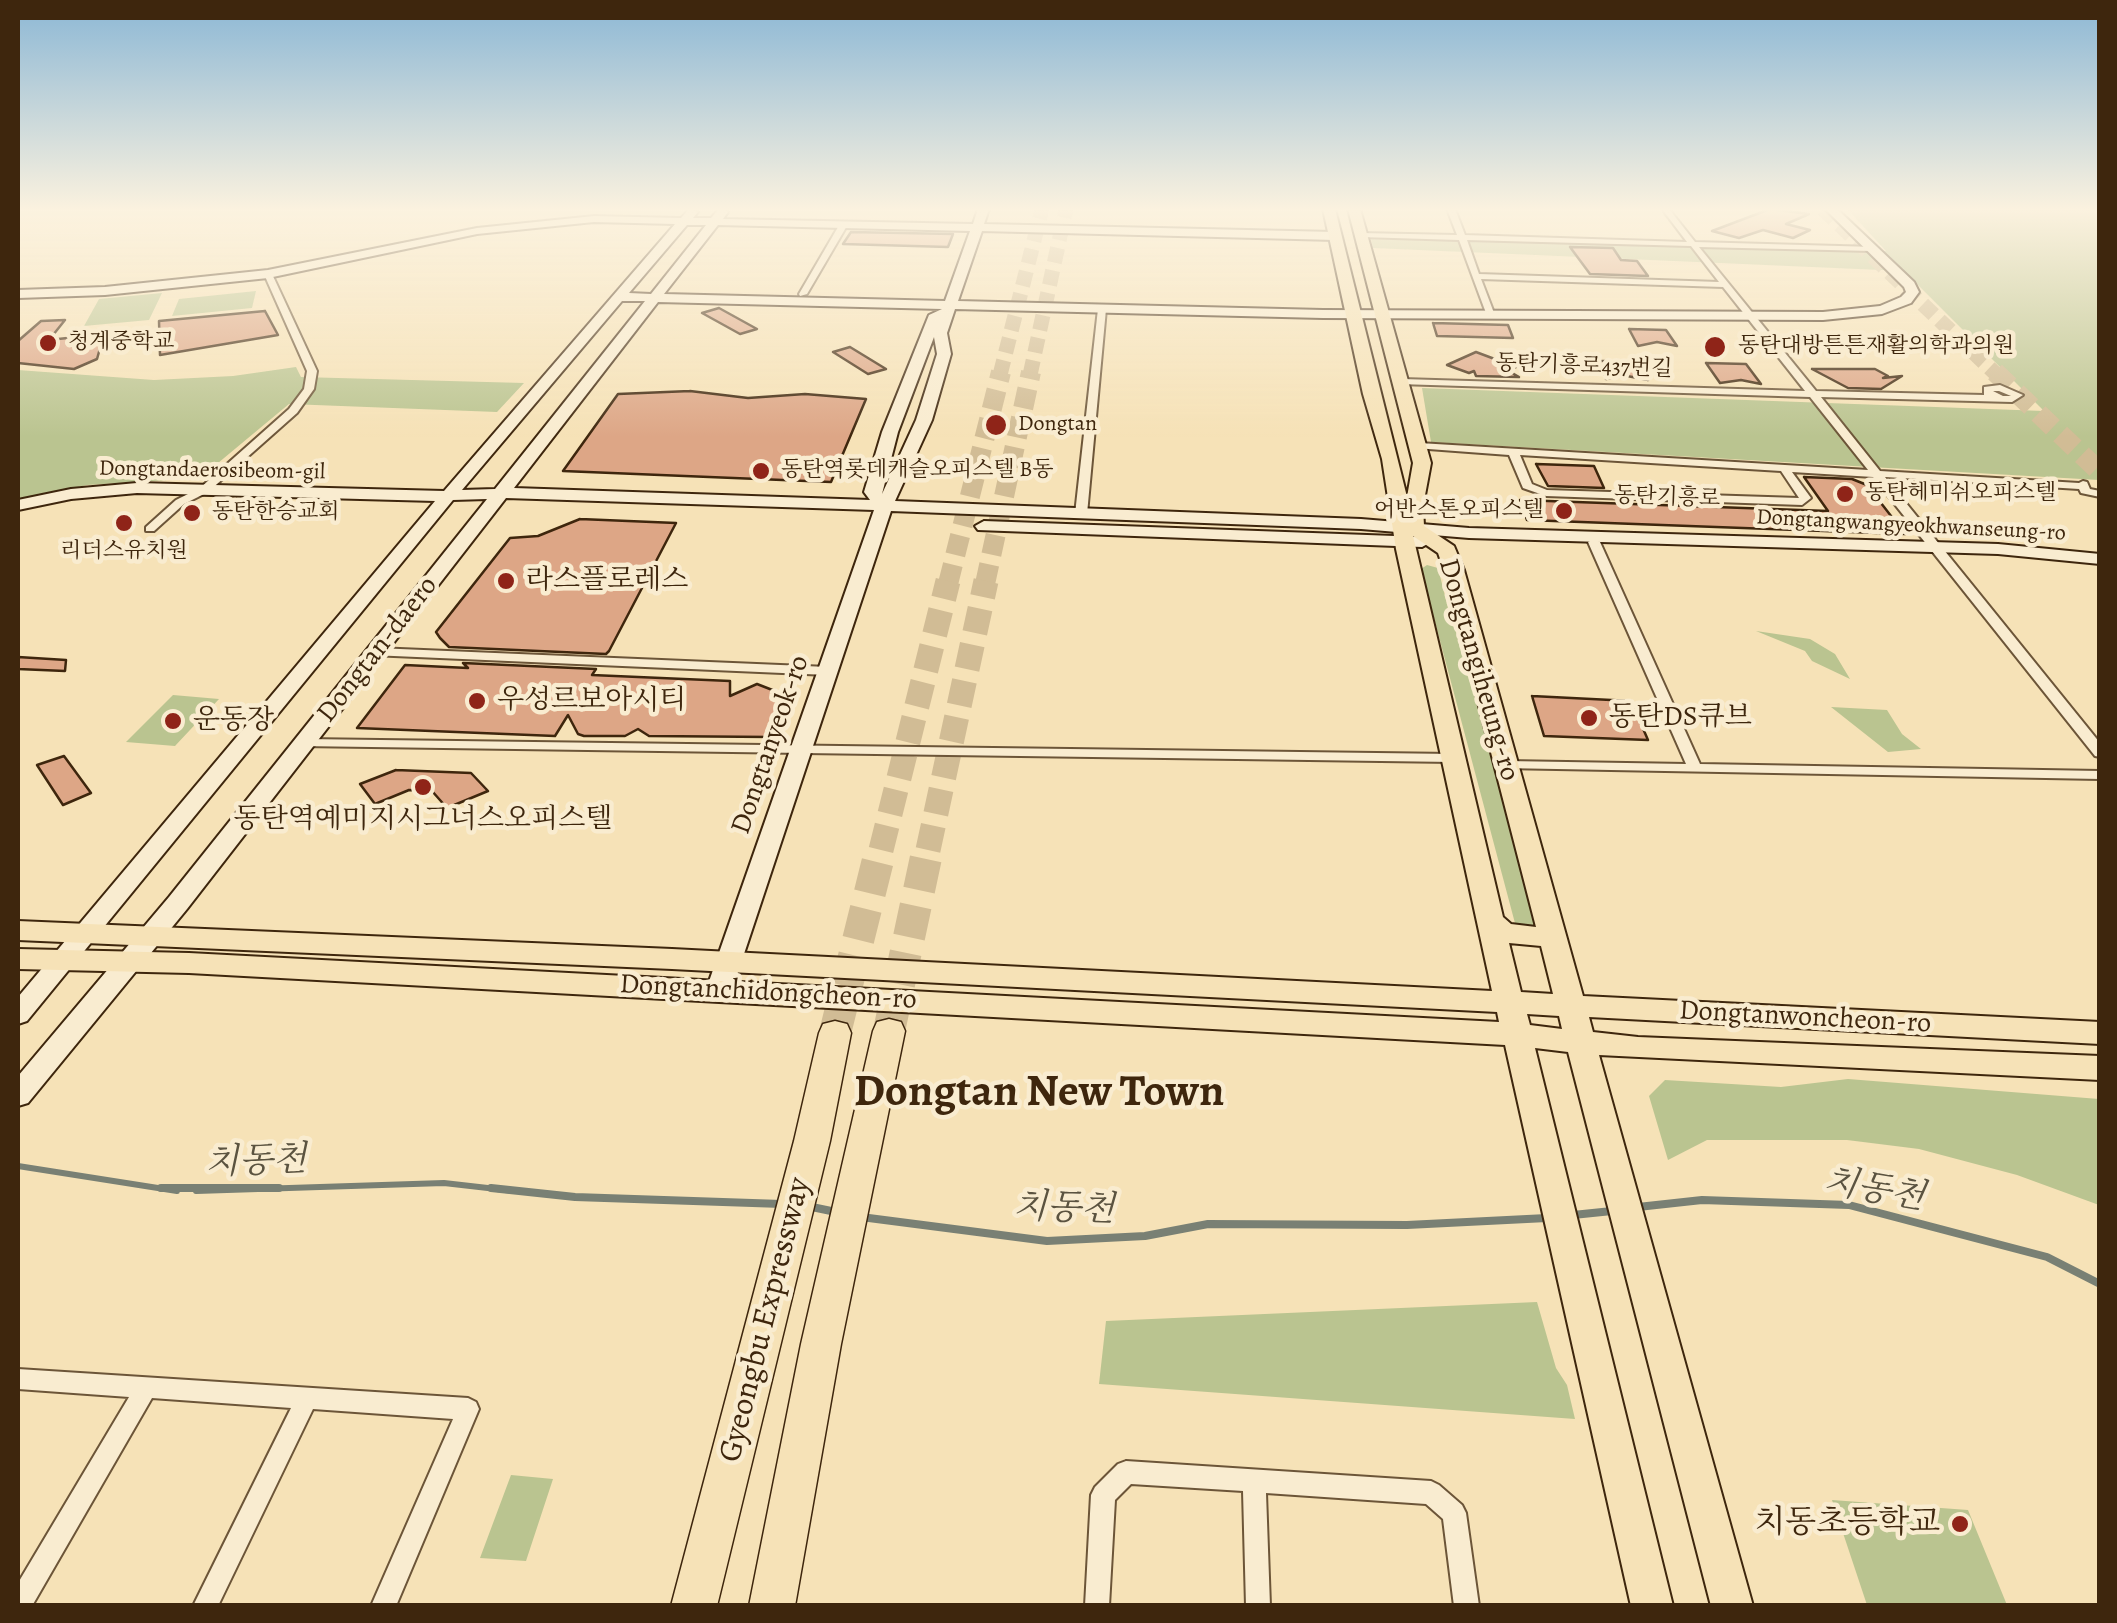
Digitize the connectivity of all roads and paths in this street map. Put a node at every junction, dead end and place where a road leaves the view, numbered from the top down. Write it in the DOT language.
graph roads {
  1 [pos="171,285"];
  2 [pos="273,285"];
  3 [pos="630,285"];
  4 [pos="665,285"];
  5 [pos="808,285"];
  6 [pos="953,285"];
  7 [pos="1347,285"];
  8 [pos="1375,285"];
  9 [pos="1480,285"];
  10 [pos="1718,285"];
  11 [pos="1725,285"];
  12 [pos="1909,285"];
  13 [pos="623,293"];
  14 [pos="18,294"];
  15 [pos="658,294"];
  16 [pos="802,294"];
  17 [pos="706,295"];
  18 [pos="947,299"];
  19 [pos="1102,309"];
  20 [pos="1353,311"];
  21 [pos="1383,312"];
  22 [pos="1490,313"];
  23 [pos="1750,316"];
  24 [pos="1402,382"];
  25 [pos="1813,394"];
  26 [pos="1958,398"];
  27 [pos="1418,446"];
  28 [pos="1513,452"];
  29 [pos="883,463"];
  30 [pos="476,464"];
  31 [pos="903,464"];
  32 [pos="523,465"];
  33 [pos="1784,468"];
  34 [pos="1876,473"];
  35 [pos="2081,486"];
  36 [pos="2100,486"];
  37 [pos="204,490"];
  38 [pos="2100,494"];
  39 [pos="446,498"];
  40 [pos="496,499"];
  41 [pos="18,505"];
  42 [pos="806,508"];
  43 [pos="882,513"];
  44 [pos="1080,514"];
  45 [pos="150,529"];
  46 [pos="1363,533"];
  47 [pos="1414,541"];
  48 [pos="1594,542"];
  49 [pos="1938,551"];
  50 [pos="2100,559"];
  51 [pos="2100,568"];
  52 [pos="1454,570"];
  53 [pos="376,652"];
  54 [pos="828,671"];
  55 [pos="304,744"];
  56 [pos="802,750"];
  57 [pos="2100,752"];
  58 [pos="1453,758"];
  59 [pos="1507,765"];
  60 [pos="1695,768"];
  61 [pos="2100,775"];
  62 [pos="1492,922"];
  63 [pos="1550,926"];
  64 [pos="18,930"];
  65 [pos="84,934"];
  66 [pos="149,936"];
  67 [pos="18,958"];
  68 [pos="63,960"];
  69 [pos="126,962"];
  70 [pos="728,962"];
  71 [pos="719,990"];
  72 [pos="1511,1003"];
  73 [pos="1573,1006"];
  74 [pos="18,1014"];
  75 [pos="889,1031"];
  76 [pos="835,1033"];
  77 [pos="2100,1033"];
  78 [pos="1519,1035"];
  79 [pos="1582,1042"];
  80 [pos="2100,1068"];
  81 [pos="21,1090"];
  82 [pos="18,1379"];
  83 [pos="146,1388"];
  84 [pos="308,1398"];
  85 [pos="1254,1480"];
  86 [pos="18,1606"];
  87 [pos="205,1606"];
  88 [pos="383,1606"];
  89 [pos="694,1606"];
  90 [pos="772,1606"];
  91 [pos="1097,1606"];
  92 [pos="1258,1606"];
  93 [pos="1467,1606"];
  94 [pos="1652,1606"];
  95 [pos="1732,1606"];
  1 -- 14 [label="street"];
  2 -- 37 [label="street"];
  3 -- 13 [label="street, Dongtan-daero"];
  4 -- 15 [label="street, Dongtan-daero"];
  5 -- 16 [label="street"];
  6 -- 18 [label="street, Dongtanyeok-ro"];
  7 -- 20 [label="main road, Dongtangiheung-ro"];
  8 -- 21 [label="main road, Dongtangiheung-ro"];
  9 -- 22 [label="street"];
  10 -- 11 [label="street"];
  11 -- 23 [label="street"];
  12 -- 23 [label="street"];
  13 -- 15 [label="street"];
  13 -- 30 [label="street, Dongtan-daero"];
  15 -- 17 [label="street"];
  15 -- 32 [label="street, Dongtan-daero"];
  16 -- 17 [label="street"];
  16 -- 18 [label="street"];
  17 -- 18 [label="street"];
  18 -- 19 [label="street"];
  18 -- 20 [label="street"];
  18 -- 29 [label="street, Dongtanyeok-ro"];
  18 -- 31 [label="street, Dongtanyeok-ro"];
  19 -- 20 [label="street"];
  19 -- 44 [label="street"];
  20 -- 21 [label="street"];
  20 -- 47 [label="main road, Dongtangiheung-ro"];
  21 -- 22 [label="street"];
  21 -- 24 [label="main road, Dongtangiheung-ro"];
  22 -- 23 [label="street"];
  23 -- 25 [label="street"];
  24 -- 25 [label="street, 동탄기흥로437번길"];
  24 -- 27 [label="main road, Dongtangiheung-ro"];
  25 -- 26 [label="street, 동탄기흥로437번길"];
  25 -- 34 [label="street"];
  26 -- 26 [label="street, 동탄기흥로437번길"];
  27 -- 28 [label="street, 동탄기흥로"];
  27 -- 47 [label="main road, Dongtangiheung-ro"];
  28 -- 33 [label="street, 동탄기흥로"];
  28 -- 33 [label="street, 동탄기흥로"];
  29 -- 31 [label="street"];
  29 -- 43 [label="street, Dongtanyeok-ro"];
  30 -- 32 [label="street"];
  30 -- 39 [label="street, Dongtan-daero"];
  31 -- 43 [label="street, Dongtanyeok-ro"];
  32 -- 40 [label="street, Dongtan-daero"];
  33 -- 34 [label="street, 동탄기흥로"];
  34 -- 35 [label="street, 동탄기흥로"];
  34 -- 49 [label="street"];
  35 -- 36 [label="street, 동탄기흥로"];
  35 -- 38 [label="street"];
  37 -- 39 [label="street, Dongtandaerosibeom-gil"];
  37 -- 41 [label="street, Dongtandaerosibeom-gil"];
  37 -- 45 [label="street"];
  39 -- 40 [label="street"];
  39 -- 65 [label="street, Dongtan-daero"];
  40 -- 42 [label="street"];
  40 -- 53 [label="street, Dongtan-daero"];
  42 -- 43 [label="street"];
  42 -- 43 [label="street"];
  43 -- 44 [label="street"];
  43 -- 46 [label="street"];
  43 -- 54 [label="street, Dongtanyeok-ro"];
  44 -- 46 [label="street"];
  46 -- 47 [label="street, Dongtangwangyeokhwanseung-ro"];
  47 -- 48 [label="street, Dongtangwangyeokhwanseung-ro"];
  47 -- 49 [label="street, Dongtangwangyeokhwanseung-ro"];
  47 -- 52 [label="main road"];
  47 -- 52 [label="main road, Dongtangiheung-ro"];
  47 -- 58 [label="main road, Dongtangiheung-ro"];
  48 -- 49 [label="street, Dongtangwangyeokhwanseung-ro"];
  48 -- 60 [label="street"];
  49 -- 50 [label="street, Dongtangwangyeokhwanseung-ro"];
  49 -- 51 [label="street, Dongtangwangyeokhwanseung-ro"];
  49 -- 57 [label="street"];
  52 -- 59 [label="main road, Dongtangiheung-ro"];
  53 -- 54 [label="street"];
  53 -- 55 [label="street, Dongtan-daero"];
  54 -- 56 [label="street, Dongtanyeok-ro"];
  55 -- 56 [label="street"];
  55 -- 66 [label="street, Dongtan-daero"];
  56 -- 58 [label="street"];
  56 -- 70 [label="street, Dongtanyeok-ro"];
  58 -- 62 [label="main road, Dongtangiheung-ro"];
  59 -- 60 [label="street"];
  59 -- 63 [label="main road, Dongtangiheung-ro"];
  60 -- 61 [label="street"];
  62 -- 63 [label="main road"];
  62 -- 72 [label="main road, Dongtangiheung-ro"];
  63 -- 73 [label="main road, Dongtangiheung-ro"];
  64 -- 65 [label="main road, Dongtanchidongcheon-ro"];
  65 -- 66 [label="main road, Dongtanchidongcheon-ro"];
  65 -- 68 [label="street, Dongtan-daero"];
  66 -- 69 [label="street, Dongtan-daero"];
  66 -- 70 [label="main road, Dongtanchidongcheon-ro"];
  67 -- 68 [label="main road, Dongtanchidongcheon-ro"];
  68 -- 69 [label="main road, Dongtanchidongcheon-ro"];
  68 -- 74 [label="street, Dongtan-daero"];
  69 -- 71 [label="main road, Dongtanchidongcheon-ro"];
  69 -- 81 [label="street, Dongtan-daero"];
  70 -- 71 [label="street, Dongtanyeok-ro"];
  70 -- 72 [label="main road, Dongtanchidongcheon-ro"];
  71 -- 78 [label="main road, Dongtanchidongcheon-ro"];
  72 -- 73 [label="main road, Dongtanwoncheon-ro"];
  72 -- 78 [label="main road, Dongtangiheung-ro"];
  73 -- 77 [label="main road, Dongtanwoncheon-ro"];
  73 -- 79 [label="main road, Dongtangiheung-ro"];
  75 -- 90 [label="highway, Gyeongbu Expressway"];
  76 -- 89 [label="highway, Gyeongbu Expressway"];
  78 -- 79 [label="main road, Dongtanwoncheon-ro"];
  78 -- 94 [label="main road, Dongtangiheung-ro"];
  79 -- 80 [label="main road, Dongtanwoncheon-ro"];
  79 -- 95 [label="main road, Dongtangiheung-ro"];
  82 -- 83 [label="street"];
  83 -- 84 [label="street"];
  83 -- 86 [label="street"];
  84 -- 87 [label="street"];
  84 -- 88 [label="street"];
  85 -- 91 [label="street"];
  85 -- 92 [label="street"];
  85 -- 93 [label="street"];
}
